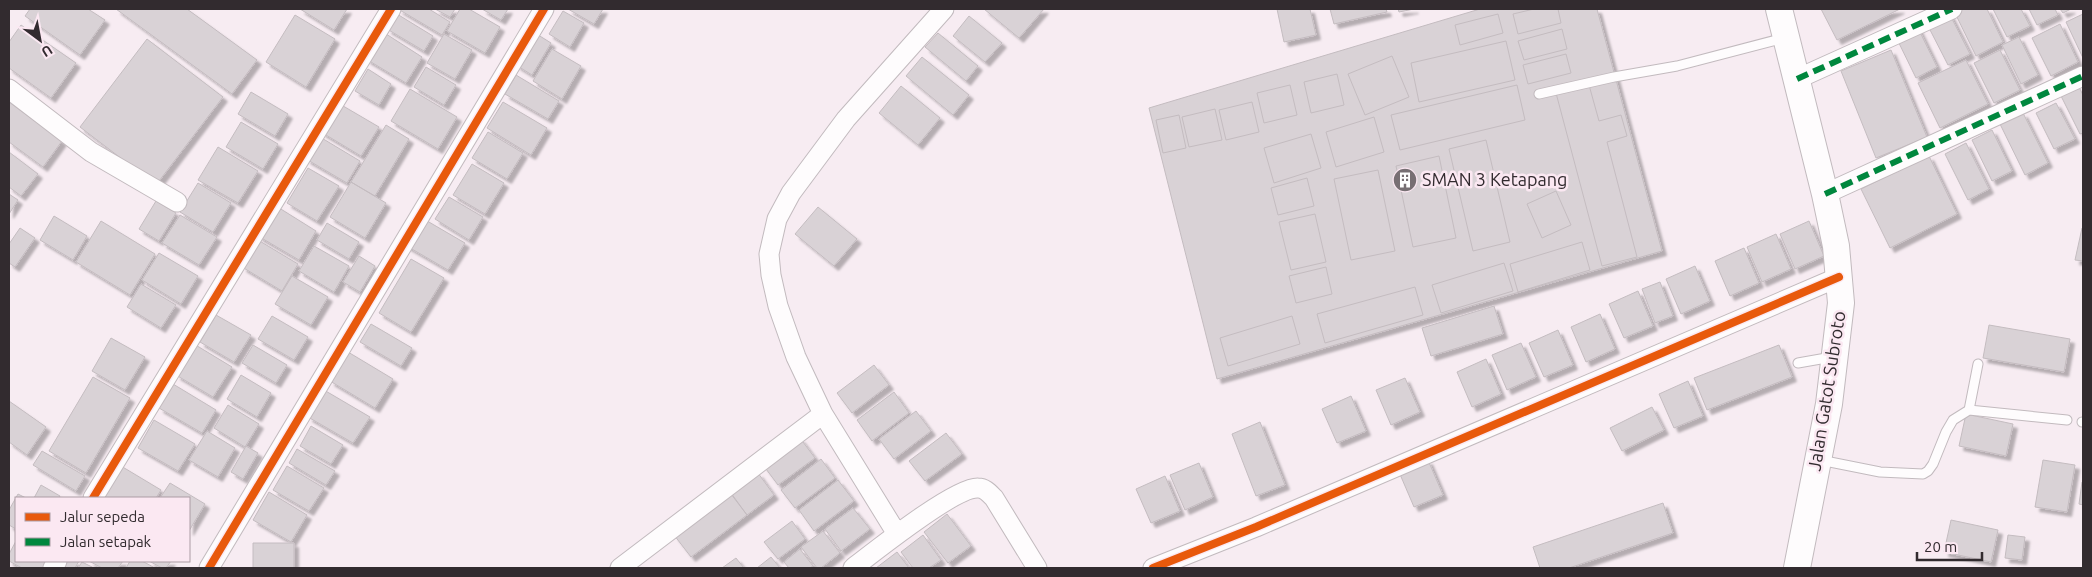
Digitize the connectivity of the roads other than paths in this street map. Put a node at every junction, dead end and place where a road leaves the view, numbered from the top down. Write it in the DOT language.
graph roads {
  1 [pos="391,9"];
  2 [pos="544,9"];
  3 [pos="944,9"];
  4 [pos="1779,9"];
  5 [pos="1952,9"];
  6 [pos="1786,37"];
  7 [pos="2083,76"];
  8 [pos="1797,79"];
  9 [pos="9,89"];
  10 [pos="1540,94"];
  11 [pos="1825,194"];
  12 [pos="177,202"];
  13 [pos="1839,277"];
  14 [pos="1835,356"];
  15 [pos="1798,363"];
  16 [pos="1978,364"];
  17 [pos="1968,410"];
  18 [pos="823,414"];
  19 [pos="2067,420"];
  20 [pos="1818,460"];
  21 [pos="95,497"];
  22 [pos="897,534"];
  23 [pos="208,568"];
  24 [pos="620,568"];
  25 [pos="852,568"];
  26 [pos="1037,568"];
  27 [pos="1153,568"];
  28 [pos="1797,568"];
  1 -- 21 [label="street"];
  2 -- 23 [label="street"];
  3 -- 18 [label="street"];
  4 -- 6 [label="street, Jalan Gatot Subroto"];
  5 -- 8 [label="street"];
  6 -- 8 [label="street, Jalan Gatot Subroto"];
  6 -- 10 [label="lane"];
  7 -- 11 [label="street"];
  8 -- 11 [label="street, Jalan Gatot Subroto"];
  9 -- 12 [label="street"];
  11 -- 13 [label="street, Jalan Gatot Subroto"];
  13 -- 14 [label="street, Jalan Gatot Subroto"];
  13 -- 27 [label="street"];
  14 -- 15 [label="lane"];
  14 -- 20 [label="street, Jalan Gatot Subroto"];
  16 -- 17 [label="lane"];
  17 -- 19 [label="lane"];
  17 -- 20 [label="lane"];
  18 -- 22 [label="street"];
  18 -- 24 [label="street"];
  20 -- 28 [label="street, Jalan Gatot Subroto"];
  22 -- 25 [label="street"];
  22 -- 26 [label="street"];
}
